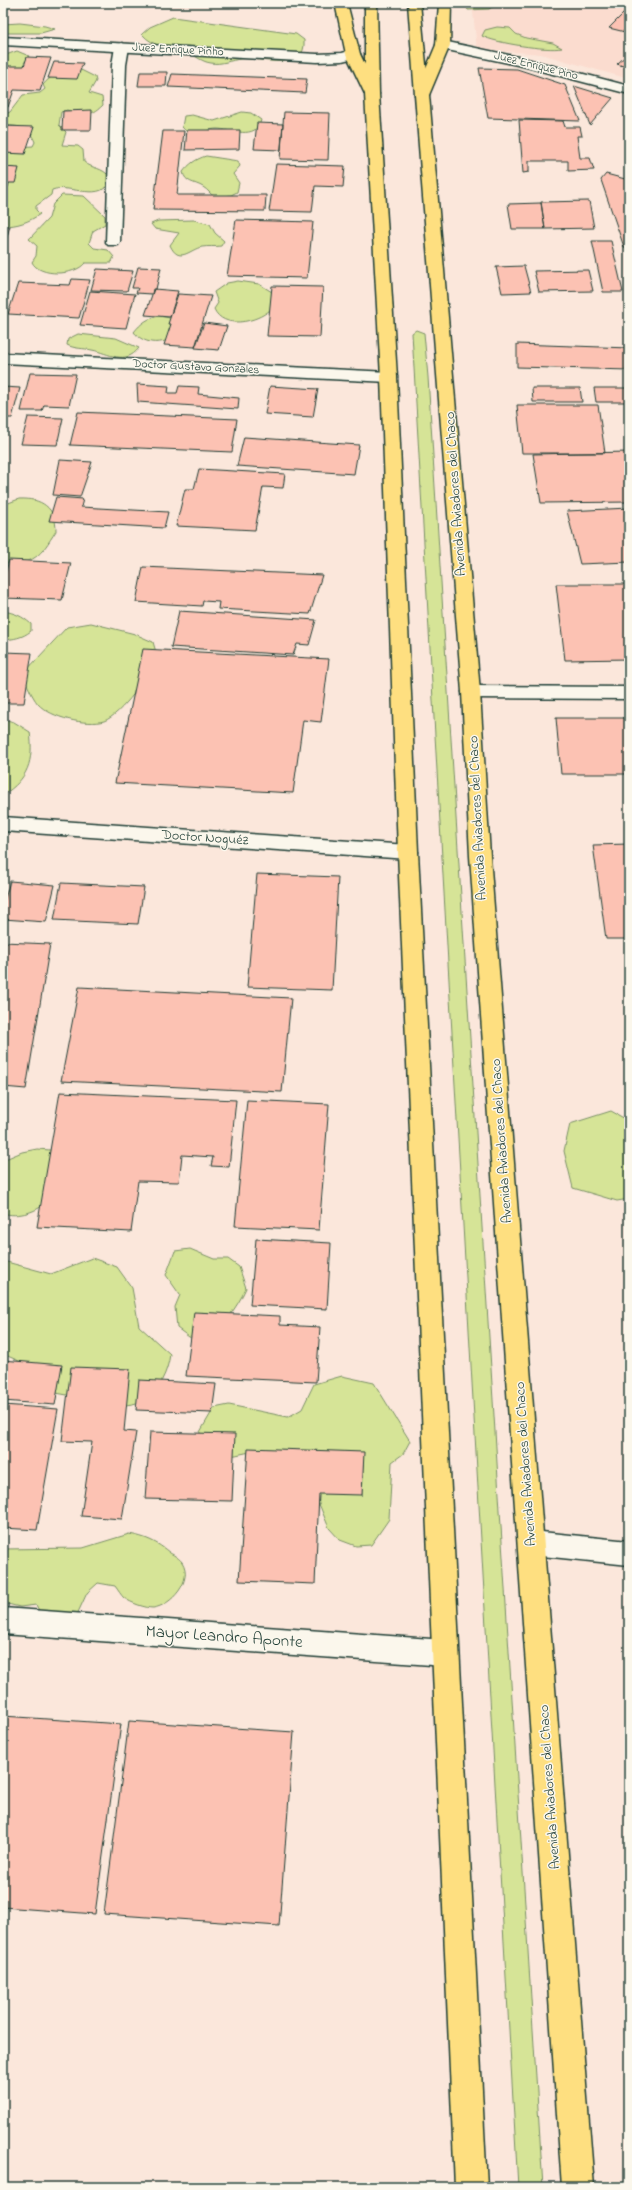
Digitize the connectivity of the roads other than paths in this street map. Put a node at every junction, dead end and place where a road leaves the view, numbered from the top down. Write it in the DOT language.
graph roads {
  1 [pos="341,3"];
  2 [pos="371,3"];
  3 [pos="414,3"];
  4 [pos="445,3"];
  5 [pos="3,41"];
  6 [pos="443,45"];
  7 [pos="122,47"];
  8 [pos="353,54"];
  9 [pos="629,90"];
  10 [pos="372,94"];
  11 [pos="422,95"];
  12 [pos="113,242"];
  13 [pos="3,358"];
  14 [pos="389,377"];
  15 [pos="471,692"];
  16 [pos="629,693"];
  17 [pos="3,824"];
  18 [pos="408,852"];
  19 [pos="532,1543"];
  20 [pos="629,1552"];
  21 [pos="3,1621"];
  22 [pos="445,1653"];
  23 [pos="471,2187"];
  24 [pos="578,2187"];
  1 -- 8 [label="highway"];
  2 -- 10 [label="highway"];
  3 -- 11 [label="highway, Avenida Aviadores del Chaco"];
  4 -- 6 [label="highway"];
  5 -- 7 [label="street, Juez Enrique Pinho"];
  6 -- 9 [label="street, Juez Enrique Pino"];
  6 -- 11 [label="highway"];
  7 -- 8 [label="street, Juez Enrique Pinho"];
  7 -- 12 [label="street"];
  8 -- 10 [label="highway"];
  10 -- 14 [label="highway"];
  11 -- 15 [label="highway, Avenida Aviadores del Chaco"];
  13 -- 14 [label="street, Doctor Gustavo Gonzales"];
  14 -- 18 [label="highway"];
  15 -- 16 [label="street"];
  15 -- 19 [label="highway, Avenida Aviadores del Chaco"];
  17 -- 18 [label="street, Doctor Noguéz"];
  18 -- 22 [label="highway"];
  19 -- 20 [label="street"];
  19 -- 24 [label="highway, Avenida Aviadores del Chaco"];
  21 -- 22 [label="street, Mayor Leandro Aponte"];
  22 -- 23 [label="highway"];
}
